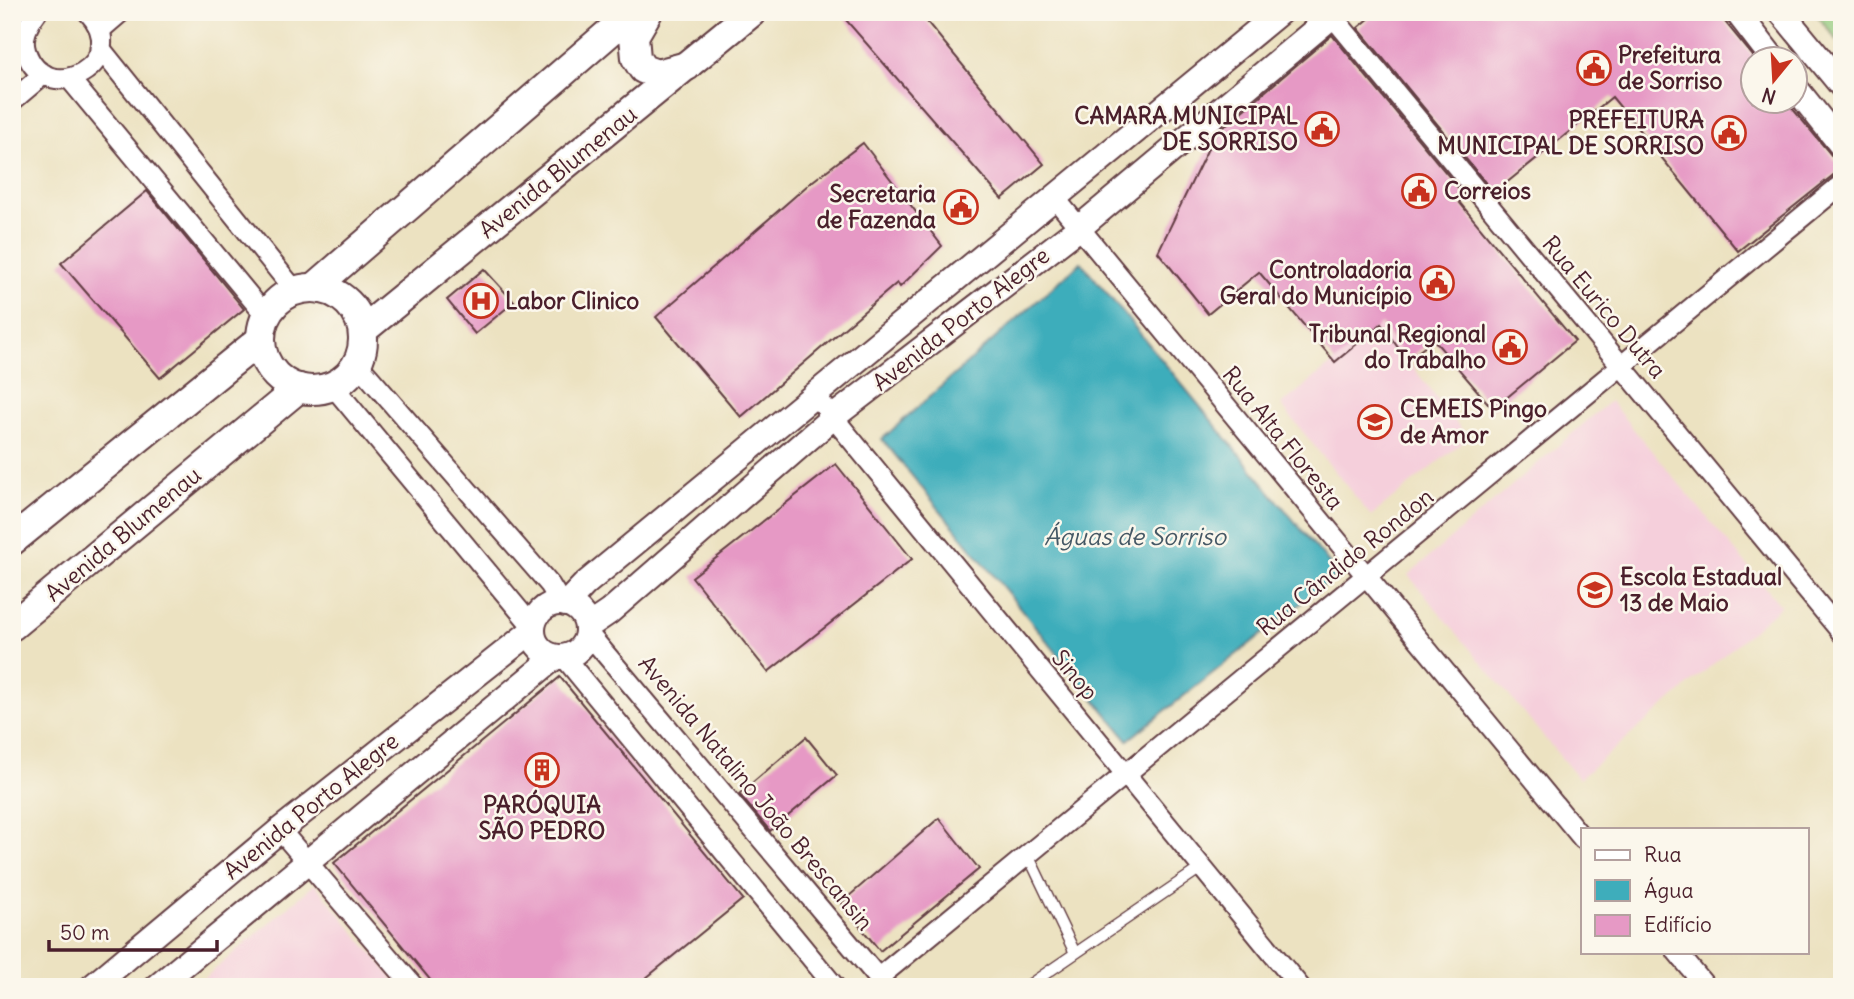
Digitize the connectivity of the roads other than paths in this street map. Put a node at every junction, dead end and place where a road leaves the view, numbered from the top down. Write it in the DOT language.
graph roads {
  1 [pos="37,12"];
  2 [pos="88,12"];
  3 [pos="121,12"];
  4 [pos="633,12"];
  5 [pos="648,12"];
  6 [pos="752,12"];
  7 [pos="1280,12"];
  8 [pos="1737,12"];
  9 [pos="1781,12"];
  10 [pos="1333,14"];
  11 [pos="100,39"];
  12 [pos="1763,46"];
  13 [pos="19,54"];
  14 [pos="688,66"];
  15 [pos="44,74"];
  16 [pos="69,78"];
  17 [pos="1842,86"];
  18 [pos="12,101"];
  19 [pos="1808,104"];
  20 [pos="1842,146"];
  21 [pos="1842,184"];
  22 [pos="1054,197"];
  23 [pos="1079,228"];
  24 [pos="305,289"];
  25 [pos="263,328"];
  26 [pos="363,330"];
  27 [pos="357,363"];
  28 [pos="1621,366"];
  29 [pos="333,386"];
  30 [pos="299,388"];
  31 [pos="814,394"];
  32 [pos="832,418"];
  33 [pos="12,541"];
  34 [pos="1365,577"];
  35 [pos="563,604"];
  36 [pos="12,626"];
  37 [pos="533,628"];
  38 [pos="587,630"];
  39 [pos="1842,633"];
  40 [pos="560,657"];
  41 [pos="1126,774"];
  42 [pos="280,830"];
  43 [pos="1581,837"];
  44 [pos="1028,855"];
  45 [pos="308,861"];
  46 [pos="1202,867"];
  47 [pos="1075,953"];
  48 [pos="1679,954"];
  49 [pos="882,982"];
  50 [pos="92,987"];
  51 [pos="157,987"];
  52 [pos="414,987"];
  53 [pos="835,987"];
  54 [pos="1026,987"];
  55 [pos="1300,987"];
  56 [pos="1706,987"];
  1 -- 13 [label="street"];
  2 -- 11 [label="street"];
  3 -- 11 [label="street"];
  4 -- 24 [label="main road"];
  5 -- 14 [label="main road"];
  6 -- 14 [label="main road, Avenida Blumenau"];
  7 -- 22 [label="street, Avenida Porto Alegre"];
  8 -- 12 [label="street"];
  9 -- 17 [label="street"];
  10 -- 23 [label="street, Avenida Porto Alegre"];
  10 -- 28 [label="street, Rua Eurico Dutra"];
  11 -- 16 [label="street"];
  11 -- 24 [label="street"];
  13 -- 15 [label="street"];
  14 -- 26 [label="main road, Avenida Blumenau"];
  15 -- 16 [label="street"];
  15 -- 18 [label="street"];
  16 -- 25 [label="street"];
  19 -- 20 [label="street"];
  21 -- 28 [label="street, Rua Cândido Rondon"];
  22 -- 23 [label="street, Rua Alta Floresta"];
  22 -- 31 [label="street, Avenida Porto Alegre"];
  23 -- 32 [label="street, Avenida Porto Alegre"];
  23 -- 34 [label="street, Rua Alta Floresta"];
  24 -- 25 [label="main road"];
  24 -- 26 [label="main road"];
  25 -- 30 [label="main road"];
  25 -- 33 [label="main road"];
  26 -- 27 [label="main road"];
  27 -- 29 [label="main road"];
  27 -- 35 [label="street"];
  28 -- 34 [label="street, Rua Cândido Rondon"];
  28 -- 39 [label="street, Rua Eurico Dutra"];
  29 -- 30 [label="main road"];
  29 -- 37 [label="street"];
  30 -- 36 [label="main road, Avenida Blumenau"];
  31 -- 32 [label="street, Sinop"];
  31 -- 35 [label="street, Avenida Porto Alegre"];
  32 -- 38 [label="street, Avenida Porto Alegre"];
  32 -- 41 [label="street, Sinop"];
  34 -- 41 [label="street, Rua Cândido Rondon"];
  34 -- 43 [label="street, Rua Alta Floresta"];
  35 -- 37 [label="street"];
  35 -- 38 [label="street"];
  37 -- 40 [label="street"];
  37 -- 42 [label="street, Avenida Porto Alegre"];
  38 -- 40 [label="street"];
  38 -- 49 [label="street, Avenida Natalino João Brescansin"];
  40 -- 45 [label="street, Avenida Porto Alegre"];
  40 -- 53 [label="street"];
  41 -- 44 [label="street, Rua Cândido Rondon"];
  41 -- 46 [label="street, Sinop"];
  42 -- 45 [label="street"];
  42 -- 50 [label="street, Avenida Porto Alegre"];
  44 -- 47 [label="lane"];
  44 -- 49 [label="street, Rua Cândido Rondon"];
  45 -- 51 [label="street, Avenida Porto Alegre"];
  45 -- 52 [label="street"];
  46 -- 47 [label="lane"];
  46 -- 55 [label="street, Sinop"];
  47 -- 54 [label="lane"];
  48 -- 56 [label="street"];
}
